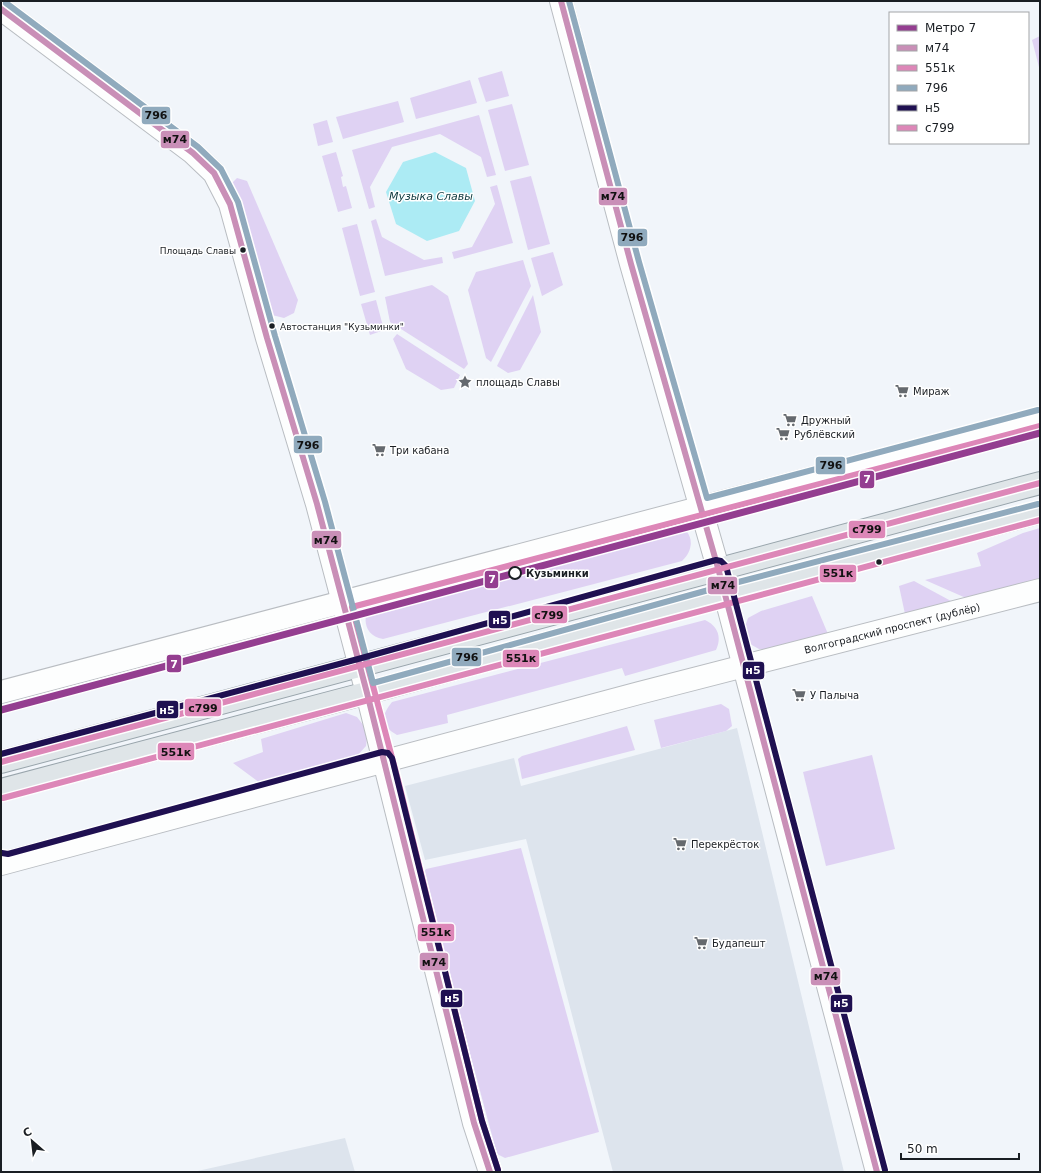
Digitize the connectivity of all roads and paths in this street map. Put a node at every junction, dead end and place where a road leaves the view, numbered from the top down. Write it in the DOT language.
graph roads {
  1 [pos="561,1"];
  2 [pos="1,9"];
  3 [pos="1040,418"];
  4 [pos="1040,483"];
  5 [pos="701,508"];
  6 [pos="1040,512"];
  7 [pos="718,568"];
  8 [pos="1040,590"];
  9 [pos="725,594"];
  10 [pos="342,602"];
  11 [pos="360,666"];
  12 [pos="744,666"];
  13 [pos="1,692"];
  14 [pos="367,693"];
  15 [pos="384,760"];
  16 [pos="1,762"];
  17 [pos="1,790"];
  18 [pos="4,862"];
  19 [pos="490,1172"];
  20 [pos="877,1172"];
  1 -- 5 [label="street"];
  2 -- 10 [label="street"];
  3 -- 5 [label="street"];
  4 -- 7 [label="main road"];
  5 -- 7 [label="street"];
  5 -- 10 [label="street"];
  6 -- 9 [label="main road"];
  7 -- 9 [label="street"];
  7 -- 11 [label="main road"];
  8 -- 12 [label="street, Волгоградский проспект (дублёр)"];
  9 -- 12 [label="street"];
  9 -- 14 [label="main road"];
  10 -- 11 [label="street"];
  10 -- 13 [label="street"];
  11 -- 14 [label="street"];
  11 -- 16 [label="main road"];
  12 -- 15 [label="street, Волгоградский проспект (дублёр)"];
  12 -- 20 [label="street"];
  14 -- 15 [label="street"];
  14 -- 17 [label="main road"];
  15 -- 18 [label="street"];
  15 -- 19 [label="street"];
}
